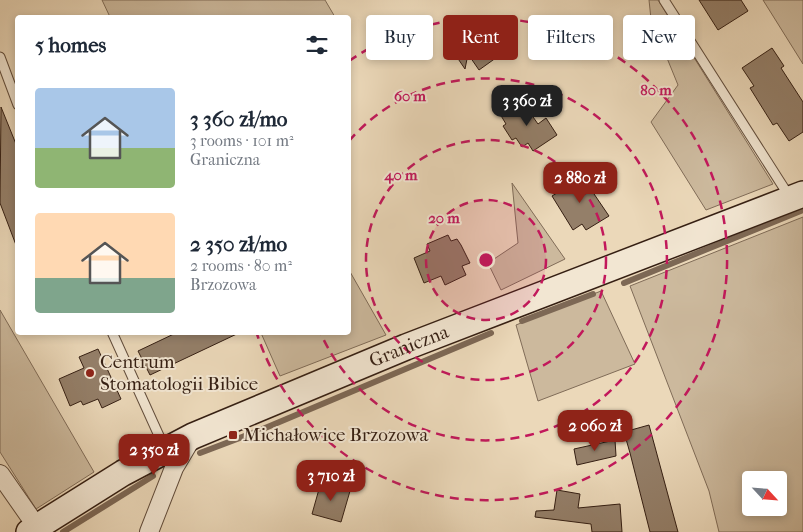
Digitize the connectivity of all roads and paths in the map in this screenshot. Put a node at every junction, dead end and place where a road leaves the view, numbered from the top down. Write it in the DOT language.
graph roads {
  1 [pos="664,0"];
  2 [pos="0,57"];
  3 [pos="15,97"];
  4 [pos="797,196"];
  5 [pos="113,335"];
  6 [pos="193,436"];
  7 [pos="165,449"];
  8 [pos="0,474"];
  9 [pos="33,529"];
  10 [pos="149,532"];
  1 -- 4 [label="lane"];
  2 -- 3 [label="lane"];
  4 -- 6 [label="street, Graniczna"];
  5 -- 7 [label="lane"];
  6 -- 7 [label="street, Graniczna"];
  6 -- 10 [label="street"];
  7 -- 9 [label="street, Graniczna"];
  8 -- 9 [label="street"];
}
